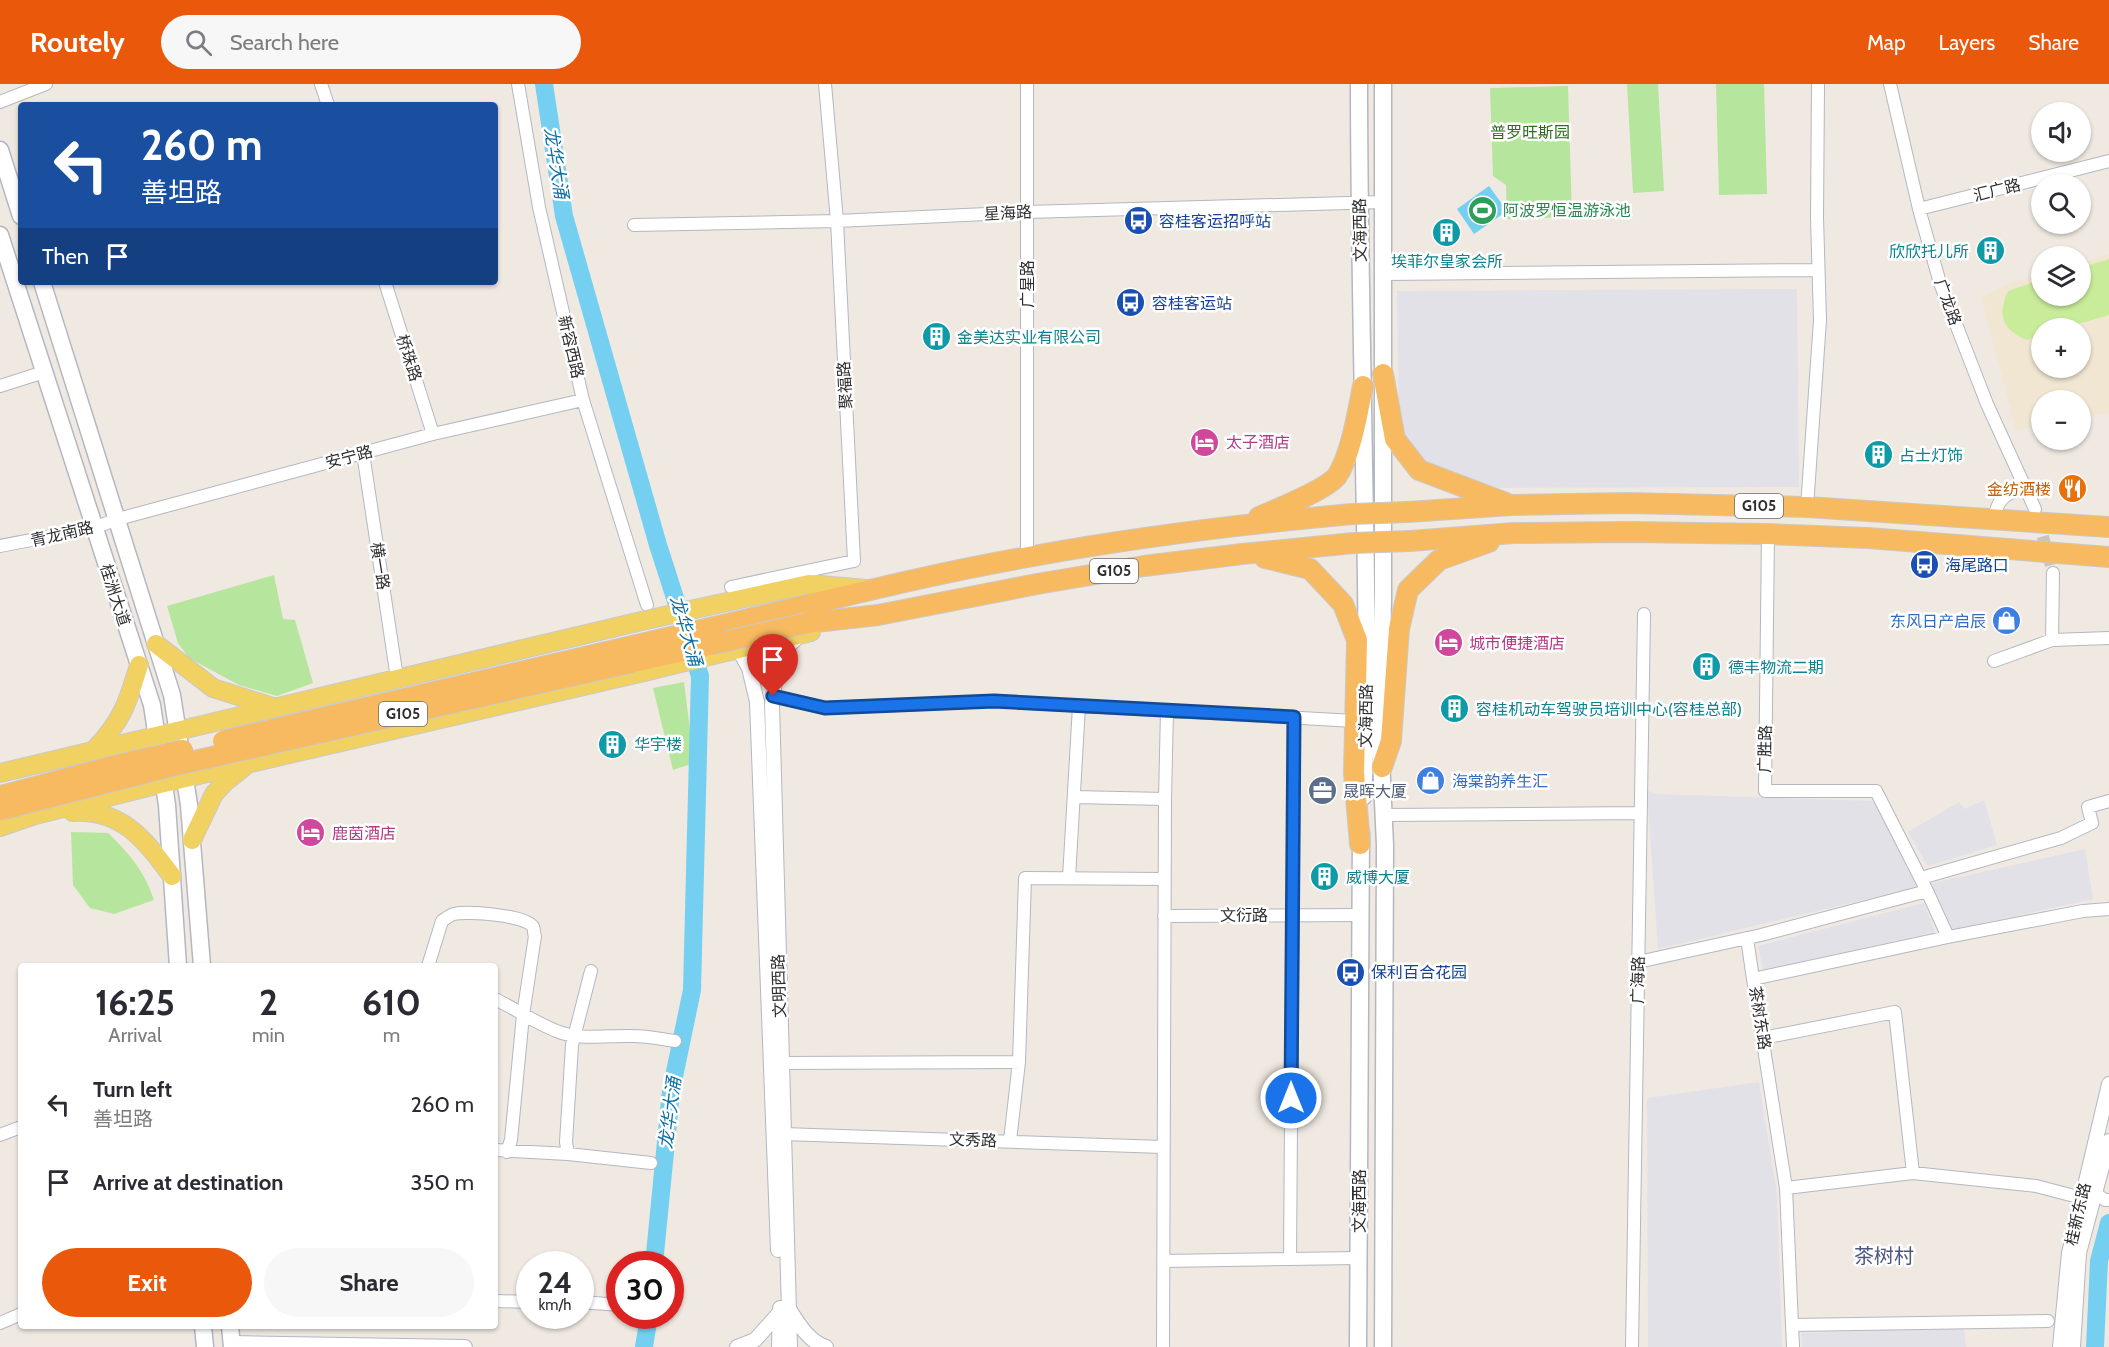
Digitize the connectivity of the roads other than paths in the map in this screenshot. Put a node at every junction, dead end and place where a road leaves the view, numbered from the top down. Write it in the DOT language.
graph roads {
  1 [pos="46,84"];
  2 [pos="321,84"];
  3 [pos="518,84"];
  4 [pos="825,84"];
  5 [pos="1027,84"];
  6 [pos="1359,84"];
  7 [pos="1383,84"];
  8 [pos="1818,84"];
  9 [pos="1890,84"];
  10 [pos="0,102"];
  11 [pos="327,102"];
  12 [pos="0,150"];
  13 [pos="2109,161"];
  14 [pos="1383,202"];
  15 [pos="1359,203"];
  16 [pos="18,207"];
  17 [pos="1919,209"];
  18 [pos="1028,212"];
  19 [pos="837,221"];
  20 [pos="634,225"];
  21 [pos="0,234"];
  22 [pos="5,265"];
  23 [pos="1818,270"];
  24 [pos="1383,273"];
  25 [pos="43,285"];
  26 [pos="385,285"];
  27 [pos="44,372"];
  28 [pos="1383,374"];
  29 [pos="1363,386"];
  30 [pos="0,387"];
  31 [pos="583,399"];
  32 [pos="433,434"];
  33 [pos="363,453"];
  34 [pos="2025,486"];
  35 [pos="1512,505"];
  36 [pos="1807,507"];
  37 [pos="2035,509"];
  38 [pos="118,519"];
  39 [pos="1995,519"];
  40 [pos="1242,524"];
  41 [pos="2109,527"];
  42 [pos="93,528"];
  43 [pos="1514,533"];
  44 [pos="1768,534"];
  45 [pos="2,547"];
  46 [pos="1242,554"];
  47 [pos="1027,557"];
  48 [pos="2107,557"];
  49 [pos="2053,573"];
  50 [pos="731,587"];
  51 [pos="870,589"];
  52 [pos="647,605"];
  53 [pos="1644,614"];
  54 [pos="804,628"];
  55 [pos="2109,638"];
  56 [pos="2052,640"];
  57 [pos="156,644"];
  58 [pos="739,650"];
  59 [pos="1994,661"];
  60 [pos="139,665"];
  61 [pos="397,678"];
  62 [pos="773,696"];
  63 [pos="1079,705"];
  64 [pos="275,707"];
  65 [pos="1167,710"];
  66 [pos="238,716"];
  67 [pos="1294,717"];
  68 [pos="1355,721"];
  69 [pos="178,730"];
  70 [pos="157,735"];
  71 [pos="95,749"];
  72 [pos="59,758"];
  73 [pos="253,762"];
  74 [pos="1382,766"];
  75 [pos="0,773"];
  76 [pos="184,778"];
  77 [pos="164,783"];
  78 [pos="0,796"];
  79 [pos="1074,797"];
  80 [pos="1165,799"];
  81 [pos="2109,801"];
  82 [pos="76,805"];
  83 [pos="0,810"];
  84 [pos="1641,813"];
  85 [pos="35,815"];
  86 [pos="1384,815"];
  87 [pos="0,827"];
  88 [pos="192,840"];
  89 [pos="1360,844"];
  90 [pos="172,876"];
  91 [pos="1069,878"];
  92 [pos="1921,878"];
  93 [pos="1164,879"];
  94 [pos="1927,891"];
  95 [pos="2109,909"];
  96 [pos="1293,915"];
  97 [pos="1360,915"];
  98 [pos="1164,916"];
  99 [pos="1948,937"];
  100 [pos="1747,938"];
  101 [pos="1638,962"];
  102 [pos="178,963"];
  103 [pos="202,963"];
  104 [pos="429,963"];
  105 [pos="591,971"];
  106 [pos="1753,979"];
  107 [pos="498,1000"];
  108 [pos="523,1015"];
  109 [pos="575,1035"];
  110 [pos="1763,1038"];
  111 [pos="675,1041"];
  112 [pos="1018,1062"];
  113 [pos="781,1063"];
  114 [pos="2109,1084"];
  115 [pos="18,1128"];
  116 [pos="783,1134"];
  117 [pos="0,1135"];
  118 [pos="1010,1141"];
  119 [pos="2109,1141"];
  120 [pos="1164,1147"];
  121 [pos="501,1151"];
  122 [pos="568,1154"];
  123 [pos="651,1163"];
  124 [pos="1913,1173"];
  125 [pos="1786,1188"];
  126 [pos="2082,1198"];
  127 [pos="2103,1198"];
  128 [pos="1359,1258"];
  129 [pos="1290,1259"];
  130 [pos="1163,1261"];
  131 [pos="498,1301"];
  132 [pos="516,1302"];
  133 [pos="784,1310"];
  134 [pos="18,1315"];
  135 [pos="2049,1321"];
  136 [pos="0,1323"];
  137 [pos="1792,1325"];
  138 [pos="203,1329"];
  139 [pos="230,1329"];
  140 [pos="232,1345"];
  141 [pos="205,1347"];
  142 [pos="465,1347"];
  143 [pos="737,1347"];
  144 [pos="779,1347"];
  145 [pos="790,1347"];
  146 [pos="826,1347"];
  147 [pos="1163,1347"];
  148 [pos="1358,1347"];
  149 [pos="1383,1347"];
  150 [pos="1632,1347"];
  151 [pos="1793,1347"];
  152 [pos="2060,1347"];
  153 [pos="2073,1347"];
  1 -- 10 [label="street"];
  2 -- 11 [label="street"];
  3 -- 31 [label="street, 新容西路"];
  4 -- 19 [label="street, 聚福路"];
  5 -- 18 [label="street, 广星路"];
  6 -- 15 [label="main road, 文海西路"];
  7 -- 14 [label="main road, 文海西路"];
  8 -- 23 [label="street"];
  9 -- 17 [label="street, 广龙路"];
  12 -- 16 [label="main road"];
  13 -- 17 [label="street, 汇广路"];
  14 -- 15 [label="street, 星海路"];
  14 -- 24 [label="main road, 文海西路"];
  15 -- 18 [label="street, 星海路"];
  15 -- 29 [label="main road, 文海西路"];
  17 -- 34 [label="street, 广龙路"];
  18 -- 19 [label="street, 星海路"];
  18 -- 47 [label="street, 广星路"];
  19 -- 20 [label="street, 星海路"];
  19 -- 50 [label="street, 聚福路"];
  21 -- 22 [label="main road, 桂洲大道"];
  22 -- 27 [label="main road, 桂洲大道"];
  23 -- 24 [label="street"];
  23 -- 36 [label="street"];
  24 -- 28 [label="main road, 文海西路"];
  25 -- 38 [label="main road, 桂洲大道"];
  26 -- 32 [label="street, 桥珠路"];
  27 -- 30 [label="street"];
  27 -- 42 [label="main road, 桂洲大道"];
  28 -- 35 [label="highway"];
  28 -- 74 [label="main road, 文海西路"];
  29 -- 40 [label="highway"];
  29 -- 89 [label="main road, 文海西路"];
  31 -- 32 [label="street, 安宁路"];
  31 -- 52 [label="street, 新容西路"];
  32 -- 33 [label="street, 安宁路"];
  33 -- 38 [label="street, 安宁路"];
  33 -- 61 [label="street, 横一路"];
  34 -- 37 [label="street, 广龙路"];
  34 -- 39 [label="street"];
  35 -- 36 [label="highway, G105"];
  35 -- 40 [label="highway, G105, bridge"];
  36 -- 39 [label="highway, G105"];
  38 -- 42 [label="street, 青龙南路"];
  38 -- 57 [label="main road, 桂洲大道"];
  39 -- 41 [label="highway, G105"];
  40 -- 47 [label="highway, G105"];
  42 -- 45 [label="street, 青龙南路"];
  42 -- 60 [label="main road, 桂洲大道"];
  43 -- 44 [label="highway, G105"];
  43 -- 46 [label="highway, G105, bridge"];
  43 -- 74 [label="highway"];
  44 -- 48 [label="highway, G105"];
  44 -- 92 [label="street, 广胜路"];
  46 -- 54 [label="highway, G105"];
  46 -- 68 [label="highway"];
  47 -- 51 [label="highway, G105"];
  49 -- 56 [label="street"];
  51 -- 61 [label="main road, bridge"];
  51 -- 78 [label="highway, G105 / G105, bridge"];
  53 -- 84 [label="street, 广海路"];
  54 -- 58 [label="main road"];
  54 -- 62 [label="street, 文明西路"];
  54 -- 83 [label="highway, G105, bridge"];
  55 -- 56 [label="street"];
  56 -- 59 [label="street"];
  57 -- 64 [label="main road"];
  57 -- 69 [label="main road, 桂洲大道"];
  58 -- 73 [label="main road, bridge"];
  58 -- 133 [label="street, 文明西路"];
  60 -- 70 [label="main road, 桂洲大道"];
  60 -- 71 [label="main road"];
  61 -- 64 [label="main road"];
  62 -- 63 [label="street"];
  62 -- 113 [label="street, 文明西路"];
  63 -- 65 [label="street"];
  63 -- 79 [label="street"];
  64 -- 66 [label="main road"];
  65 -- 67 [label="street"];
  65 -- 80 [label="street"];
  66 -- 69 [label="main road"];
  66 -- 73 [label="main road"];
  67 -- 68 [label="street"];
  67 -- 96 [label="street"];
  68 -- 89 [label="highway"];
  69 -- 70 [label="main road"];
  69 -- 76 [label="main road, 桂洲大道"];
  70 -- 71 [label="main road"];
  70 -- 77 [label="main road, 桂洲大道"];
  71 -- 72 [label="main road"];
  72 -- 75 [label="main road"];
  72 -- 82 [label="main road"];
  73 -- 76 [label="main road"];
  73 -- 88 [label="main road"];
  74 -- 86 [label="main road, 文海西路"];
  76 -- 77 [label="main road"];
  76 -- 88 [label="main road, 桂洲大道"];
  77 -- 82 [label="main road"];
  77 -- 90 [label="main road, 桂洲大道"];
  79 -- 80 [label="street"];
  79 -- 91 [label="street"];
  80 -- 93 [label="street"];
  81 -- 92 [label="street"];
  82 -- 85 [label="main road"];
  84 -- 86 [label="street"];
  84 -- 101 [label="street, 广海路"];
  85 -- 87 [label="main road"];
  85 -- 90 [label="main road"];
  86 -- 149 [label="main road, 文海西路"];
  88 -- 103 [label="main road, 桂洲大道"];
  89 -- 97 [label="main road, 文海西路"];
  90 -- 102 [label="main road, 桂洲大道"];
  91 -- 93 [label="street"];
  91 -- 112 [label="street"];
  92 -- 94 [label="street, 广胜路"];
  93 -- 98 [label="street"];
  94 -- 99 [label="street, 广胜路"];
  94 -- 100 [label="street"];
  95 -- 99 [label="street, 茶树东路"];
  96 -- 97 [label="street, 文衍路"];
  96 -- 98 [label="street, 文衍路"];
  96 -- 129 [label="street"];
  97 -- 128 [label="main road, 文海西路"];
  98 -- 120 [label="street"];
  99 -- 106 [label="street, 茶树东路"];
  100 -- 101 [label="street"];
  100 -- 106 [label="street"];
  101 -- 150 [label="street, 广海路"];
  104 -- 108 [label="street"];
  105 -- 109 [label="street"];
  106 -- 110 [label="street, 茶树东路"];
  107 -- 108 [label="street"];
  108 -- 109 [label="street"];
  108 -- 121 [label="street"];
  109 -- 111 [label="street"];
  109 -- 122 [label="street"];
  110 -- 124 [label="street"];
  110 -- 125 [label="street, 茶树东路"];
  112 -- 113 [label="street"];
  112 -- 118 [label="street"];
  113 -- 116 [label="street, 文明西路"];
  114 -- 126 [label="street, 桂新东路"];
  115 -- 117 [label="street"];
  116 -- 118 [label="street, 文秀路"];
  116 -- 133 [label="street, 文明西路"];
  118 -- 120 [label="street, 文秀路"];
  119 -- 127 [label="street, 桂新东路"];
  120 -- 130 [label="street"];
  121 -- 122 [label="street"];
  122 -- 123 [label="street"];
  124 -- 125 [label="street"];
  124 -- 126 [label="street"];
  125 -- 137 [label="street, 茶树东路"];
  126 -- 152 [label="street, 桂新东路"];
  127 -- 153 [label="street, 桂新东路"];
  128 -- 129 [label="street"];
  128 -- 148 [label="main road, 文海西路"];
  129 -- 130 [label="street"];
  130 -- 147 [label="street"];
  131 -- 132 [label="street"];
  133 -- 143 [label="street"];
  133 -- 144 [label="street, 文明西路"];
  133 -- 145 [label="street, 文明西路"];
  133 -- 146 [label="street"];
  134 -- 136 [label="street"];
  135 -- 137 [label="street"];
  137 -- 151 [label="street, 茶树东路"];
  138 -- 141 [label="main road"];
  139 -- 140 [label="main road"];
  140 -- 142 [label="street"];
}
